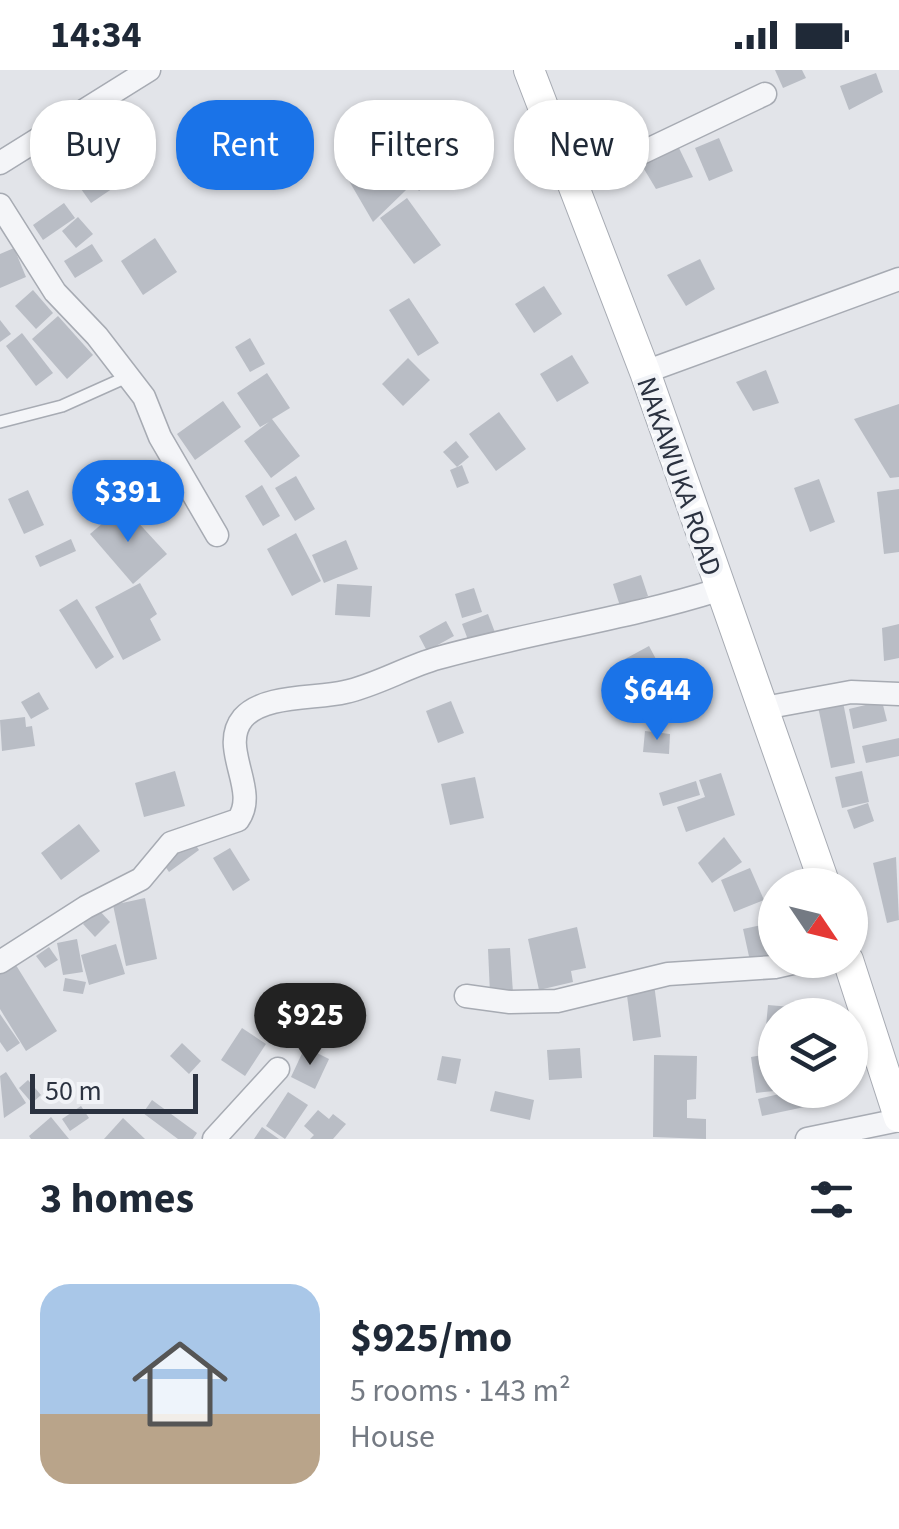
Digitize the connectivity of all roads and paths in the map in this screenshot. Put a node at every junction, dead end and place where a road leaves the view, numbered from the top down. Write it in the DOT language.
graph roads {
  1 [pos="149,70"];
  2 [pos="529,70"];
  3 [pos="765,94"];
  4 [pos="540,100"];
  5 [pos="649,149"];
  6 [pos="0,163"];
  7 [pos="574,190"];
  8 [pos="0,205"];
  9 [pos="899,279"];
  10 [pos="645,372"];
  11 [pos="129,376"];
  12 [pos="0,422"];
  13 [pos="216,535"];
  14 [pos="718,590"];
  15 [pos="899,694"];
  16 [pos="764,708"];
  17 [pos="819,868"];
  18 [pos="0,962"];
  19 [pos="758,968"];
  20 [pos="854,978"];
  21 [pos="466,996"];
  22 [pos="278,1069"];
  23 [pos="899,1119"];
  24 [pos="214,1139"];
  25 [pos="807,1139"];
  1 -- 6 [label="street"];
  2 -- 4 [label="main road, NAKAWUKA ROAD"];
  3 -- 5 [label="street"];
  7 -- 10 [label="main road, NAKAWUKA ROAD"];
  8 -- 11 [label="street"];
  9 -- 10 [label="street"];
  10 -- 14 [label="main road, NAKAWUKA ROAD"];
  11 -- 12 [label="lane"];
  11 -- 13 [label="street"];
  14 -- 16 [label="main road, NAKAWUKA ROAD"];
  14 -- 18 [label="street"];
  15 -- 16 [label="street"];
  16 -- 17 [label="main road, NAKAWUKA ROAD"];
  19 -- 21 [label="street"];
  20 -- 23 [label="main road"];
  22 -- 24 [label="street"];
  23 -- 25 [label="street"];
}
